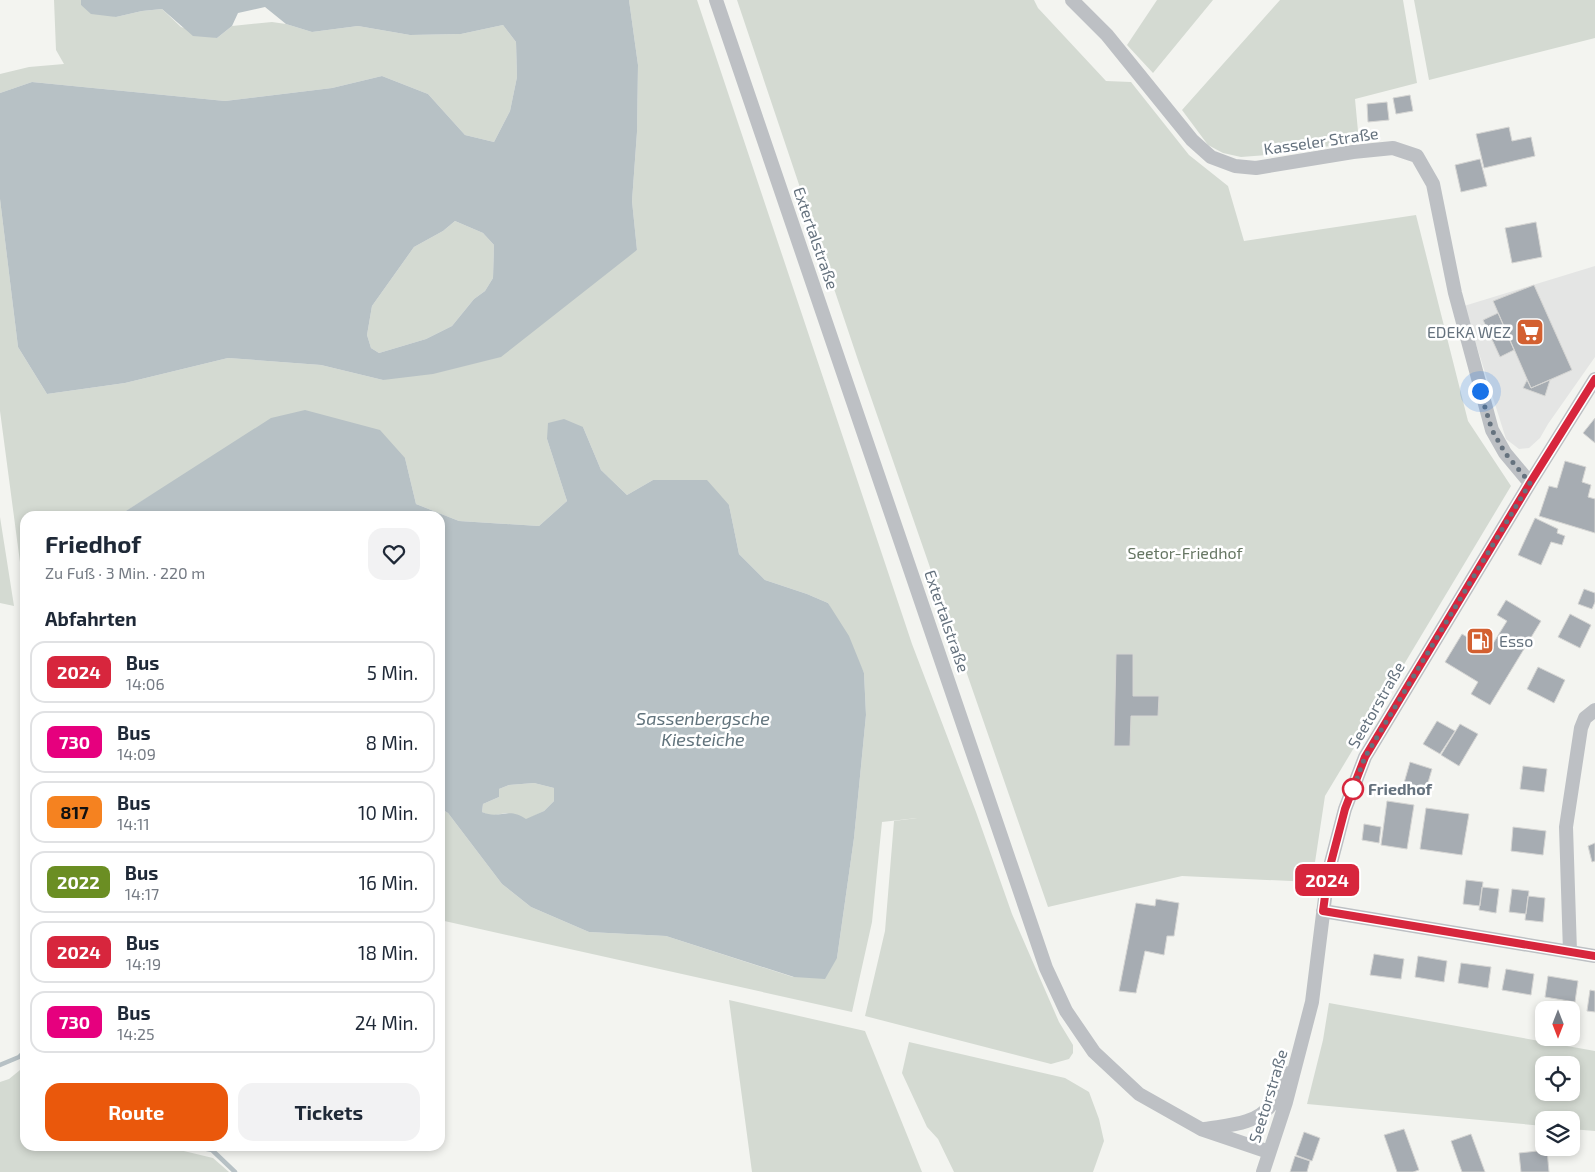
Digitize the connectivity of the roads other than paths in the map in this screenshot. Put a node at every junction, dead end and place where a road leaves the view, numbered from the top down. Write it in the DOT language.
graph roads {
  1 [pos="716,0"];
  2 [pos="1072,0"];
  3 [pos="1595,379"];
  4 [pos="1530,483"];
  5 [pos="1595,710"];
  6 [pos="1323,911"];
  7 [pos="1570,952"];
  8 [pos="1595,956"];
  9 [pos="1298,1058"];
  10 [pos="1201,1129"];
  11 [pos="1269,1152"];
  12 [pos="1262,1172"];
  1 -- 10 [label="street, Extertalstraße"];
  2 -- 4 [label="street, Kasseler Straße"];
  3 -- 4 [label="street, Seetorstraße"];
  4 -- 6 [label="street, Seetorstraße"];
  5 -- 7 [label="street"];
  6 -- 7 [label="street"];
  6 -- 9 [label="street, Seetorstraße"];
  7 -- 8 [label="street"];
  9 -- 10 [label="street"];
  9 -- 11 [label="street, Seetorstraße"];
  10 -- 11 [label="street, Extertalstraße"];
  11 -- 12 [label="street, Seetorstraße"];
}
